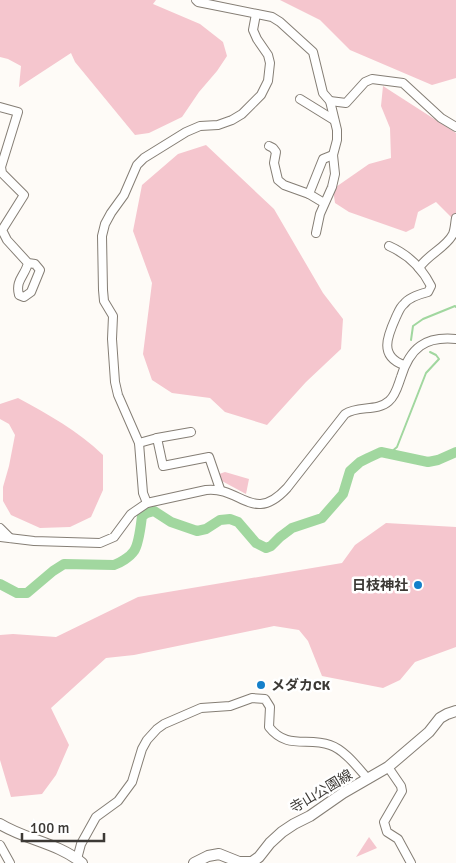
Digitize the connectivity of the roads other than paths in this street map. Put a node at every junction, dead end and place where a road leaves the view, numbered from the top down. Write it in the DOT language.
graph roads {
  1 [pos="196,0"];
  2 [pos="256,14"];
  3 [pos="300,99"];
  4 [pos="330,102"];
  5 [pos="0,107"];
  6 [pos="334,120"];
  7 [pos="456,127"];
  8 [pos="269,146"];
  9 [pos="333,155"];
  10 [pos="309,194"];
  11 [pos="324,203"];
  12 [pos="456,218"];
  13 [pos="316,233"];
  14 [pos="389,246"];
  15 [pos="28,263"];
  16 [pos="419,268"];
  17 [pos="456,339"];
  18 [pos="404,365"];
  19 [pos="191,432"];
  20 [pos="157,438"];
  21 [pos="139,443"];
  22 [pos="220,489"];
  23 [pos="147,503"];
  24 [pos="0,528"];
  25 [pos="0,537"];
  26 [pos="10,538"];
  27 [pos="456,711"];
  28 [pos="388,767"];
  29 [pos="368,779"];
  30 [pos="0,824"];
  31 [pos="0,845"];
  32 [pos="79,861"];
  33 [pos="10,863"];
  34 [pos="194,863"];
  35 [pos="410,863"];
  1 -- 2 [label="street"];
  2 -- 4 [label="street"];
  2 -- 21 [label="street"];
  3 -- 6 [label="street"];
  4 -- 6 [label="street"];
  4 -- 7 [label="street"];
  5 -- 15 [label="street"];
  6 -- 9 [label="street"];
  8 -- 10 [label="street"];
  9 -- 10 [label="street"];
  9 -- 11 [label="street"];
  10 -- 11 [label="street"];
  11 -- 13 [label="street"];
  12 -- 16 [label="street"];
  14 -- 16 [label="street"];
  16 -- 18 [label="street"];
  17 -- 18 [label="street"];
  18 -- 22 [label="street"];
  19 -- 20 [label="street"];
  20 -- 21 [label="street"];
  20 -- 22 [label="street"];
  21 -- 23 [label="street"];
  22 -- 23 [label="street"];
  23 -- 26 [label="street"];
  24 -- 26 [label="street"];
  25 -- 26 [label="street"];
  27 -- 28 [label="main road, 寺山公園線"];
  28 -- 29 [label="main road, 寺山公園線"];
  28 -- 35 [label="street"];
  29 -- 32 [label="street"];
  29 -- 34 [label="main road, 寺山公園線"];
  30 -- 32 [label="main road"];
  31 -- 33 [label="street"];
}
